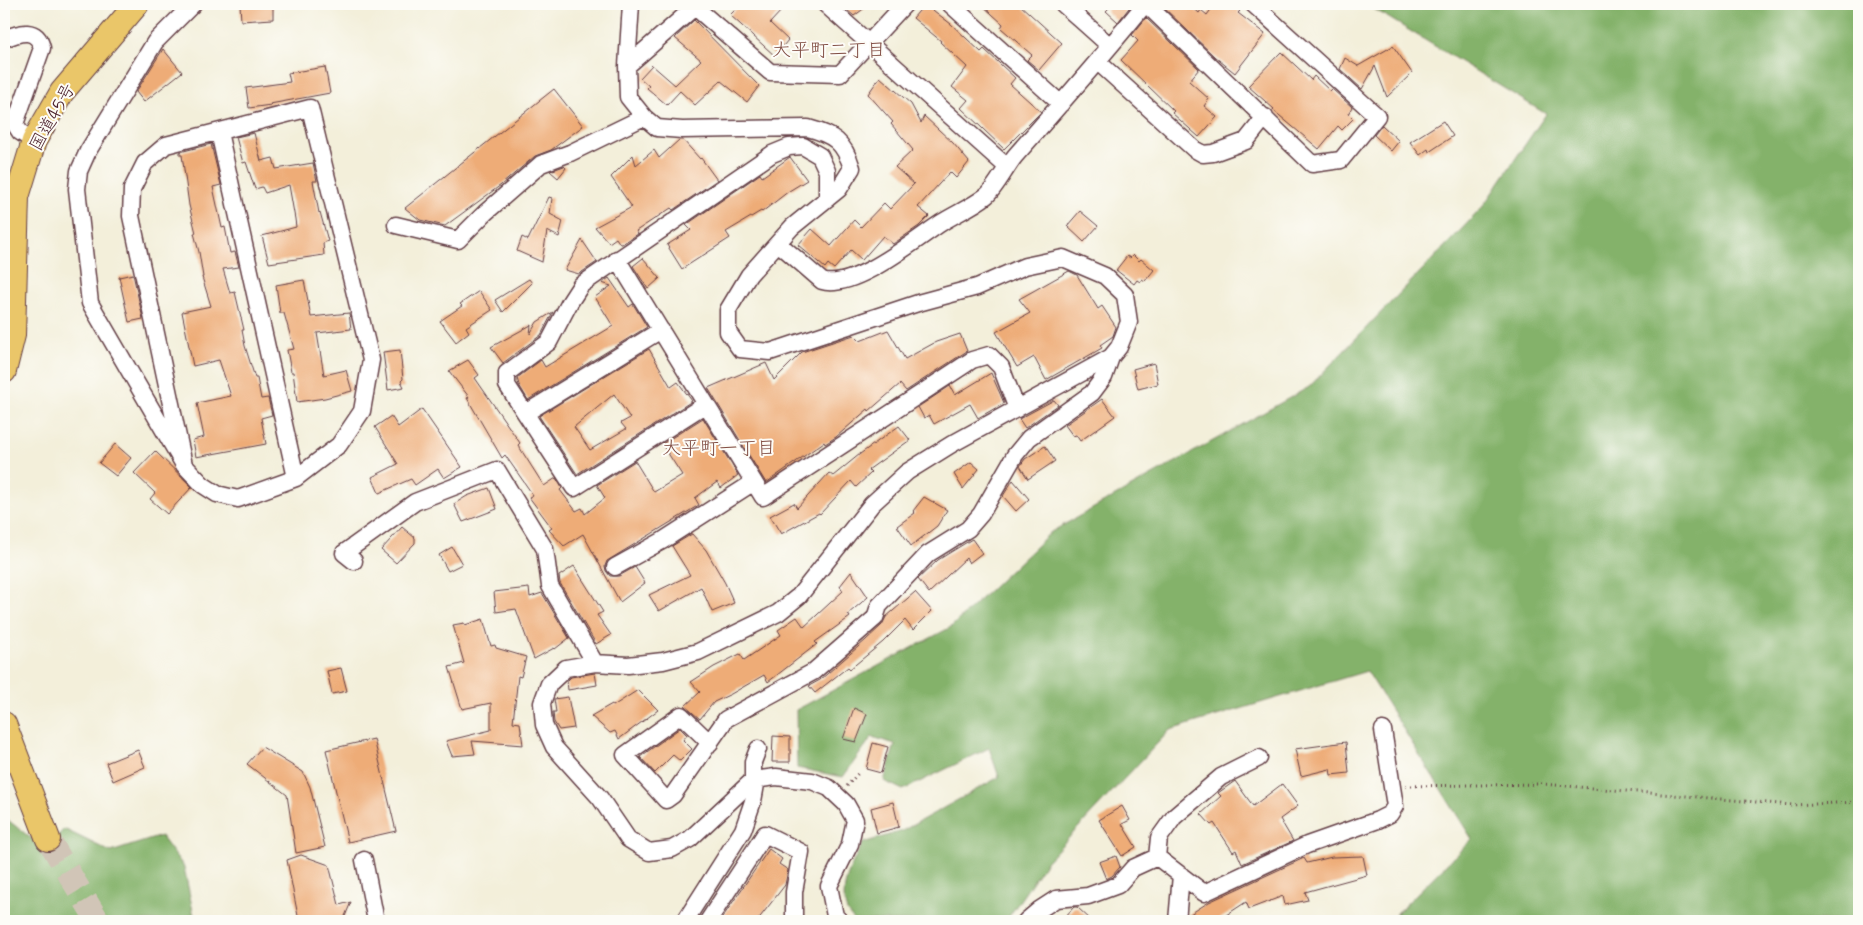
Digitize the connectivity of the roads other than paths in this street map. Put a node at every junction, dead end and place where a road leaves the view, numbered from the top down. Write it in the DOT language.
graph roads {
  1 [pos="137,4"];
  2 [pos="193,4"];
  3 [pos="630,4"];
  4 [pos="825,4"];
  5 [pos="905,4"];
  6 [pos="950,4"];
  7 [pos="1063,4"];
  8 [pos="1146,4"];
  9 [pos="1253,4"];
  10 [pos="697,5"];
  11 [pos="4,39"];
  12 [pos="869,43"];
  13 [pos="1110,46"];
  14 [pos="1098,62"];
  15 [pos="627,66"];
  16 [pos="1061,104"];
  17 [pos="644,117"];
  18 [pos="1265,117"];
  19 [pos="219,132"];
  20 [pos="34,141"];
  21 [pos="1006,166"];
  22 [pos="827,199"];
  23 [pos="396,225"];
  24 [pos="778,243"];
  25 [pos="617,259"];
  26 [pos="660,330"];
  27 [pos="1111,357"];
  28 [pos="4,371"];
  29 [pos="706,404"];
  30 [pos="1017,409"];
  31 [pos="526,414"];
  32 [pos="184,465"];
  33 [pos="296,478"];
  34 [pos="754,482"];
  35 [pos="354,561"];
  36 [pos="615,567"];
  37 [pos="595,663"];
  38 [pos="4,724"];
  39 [pos="1383,730"];
  40 [pos="710,743"];
  41 [pos="758,749"];
  42 [pos="1259,758"];
  43 [pos="755,780"];
  44 [pos="48,839"];
  45 [pos="1158,857"];
  46 [pos="364,860"];
  47 [pos="1181,875"];
  48 [pos="690,920"];
  49 [pos="376,921"];
  50 [pos="708,921"];
  51 [pos="794,921"];
  52 [pos="840,921"];
  53 [pos="1026,921"];
  54 [pos="1177,921"];
  1 -- 20 [label="highway, 国道45号"];
  2 -- 32 [label="street"];
  3 -- 15 [label="street"];
  4 -- 12 [label="street"];
  5 -- 12 [label="street"];
  6 -- 16 [label="street"];
  7 -- 13 [label="street"];
  8 -- 13 [label="street"];
  8 -- 18 [label="street"];
  9 -- 18 [label="street"];
  10 -- 12 [label="street"];
  10 -- 15 [label="street"];
  11 -- 20 [label="street"];
  12 -- 21 [label="street"];
  13 -- 14 [label="street"];
  14 -- 16 [label="street"];
  14 -- 18 [label="street"];
  15 -- 17 [label="street"];
  16 -- 21 [label="street"];
  17 -- 22 [label="street"];
  17 -- 23 [label="street"];
  19 -- 32 [label="street"];
  19 -- 33 [label="street"];
  19 -- 33 [label="street"];
  20 -- 28 [label="highway, 国道45号"];
  21 -- 24 [label="street"];
  22 -- 24 [label="street"];
  22 -- 25 [label="street"];
  24 -- 27 [label="street"];
  25 -- 26 [label="street"];
  25 -- 31 [label="street"];
  26 -- 29 [label="street"];
  26 -- 31 [label="street"];
  27 -- 30 [label="street"];
  27 -- 40 [label="street"];
  29 -- 31 [label="street"];
  29 -- 34 [label="street"];
  30 -- 34 [label="street"];
  30 -- 37 [label="street"];
  32 -- 33 [label="street"];
  34 -- 36 [label="street"];
  35 -- 37 [label="street"];
  37 -- 43 [label="street"];
  38 -- 44 [label="highway"];
  39 -- 47 [label="street"];
  40 -- 40 [label="street"];
  41 -- 43 [label="street"];
  42 -- 45 [label="street"];
  43 -- 48 [label="street"];
  43 -- 52 [label="street"];
  45 -- 47 [label="street"];
  45 -- 53 [label="street"];
  46 -- 49 [label="street"];
  47 -- 54 [label="street"];
  50 -- 51 [label="street"];
}
